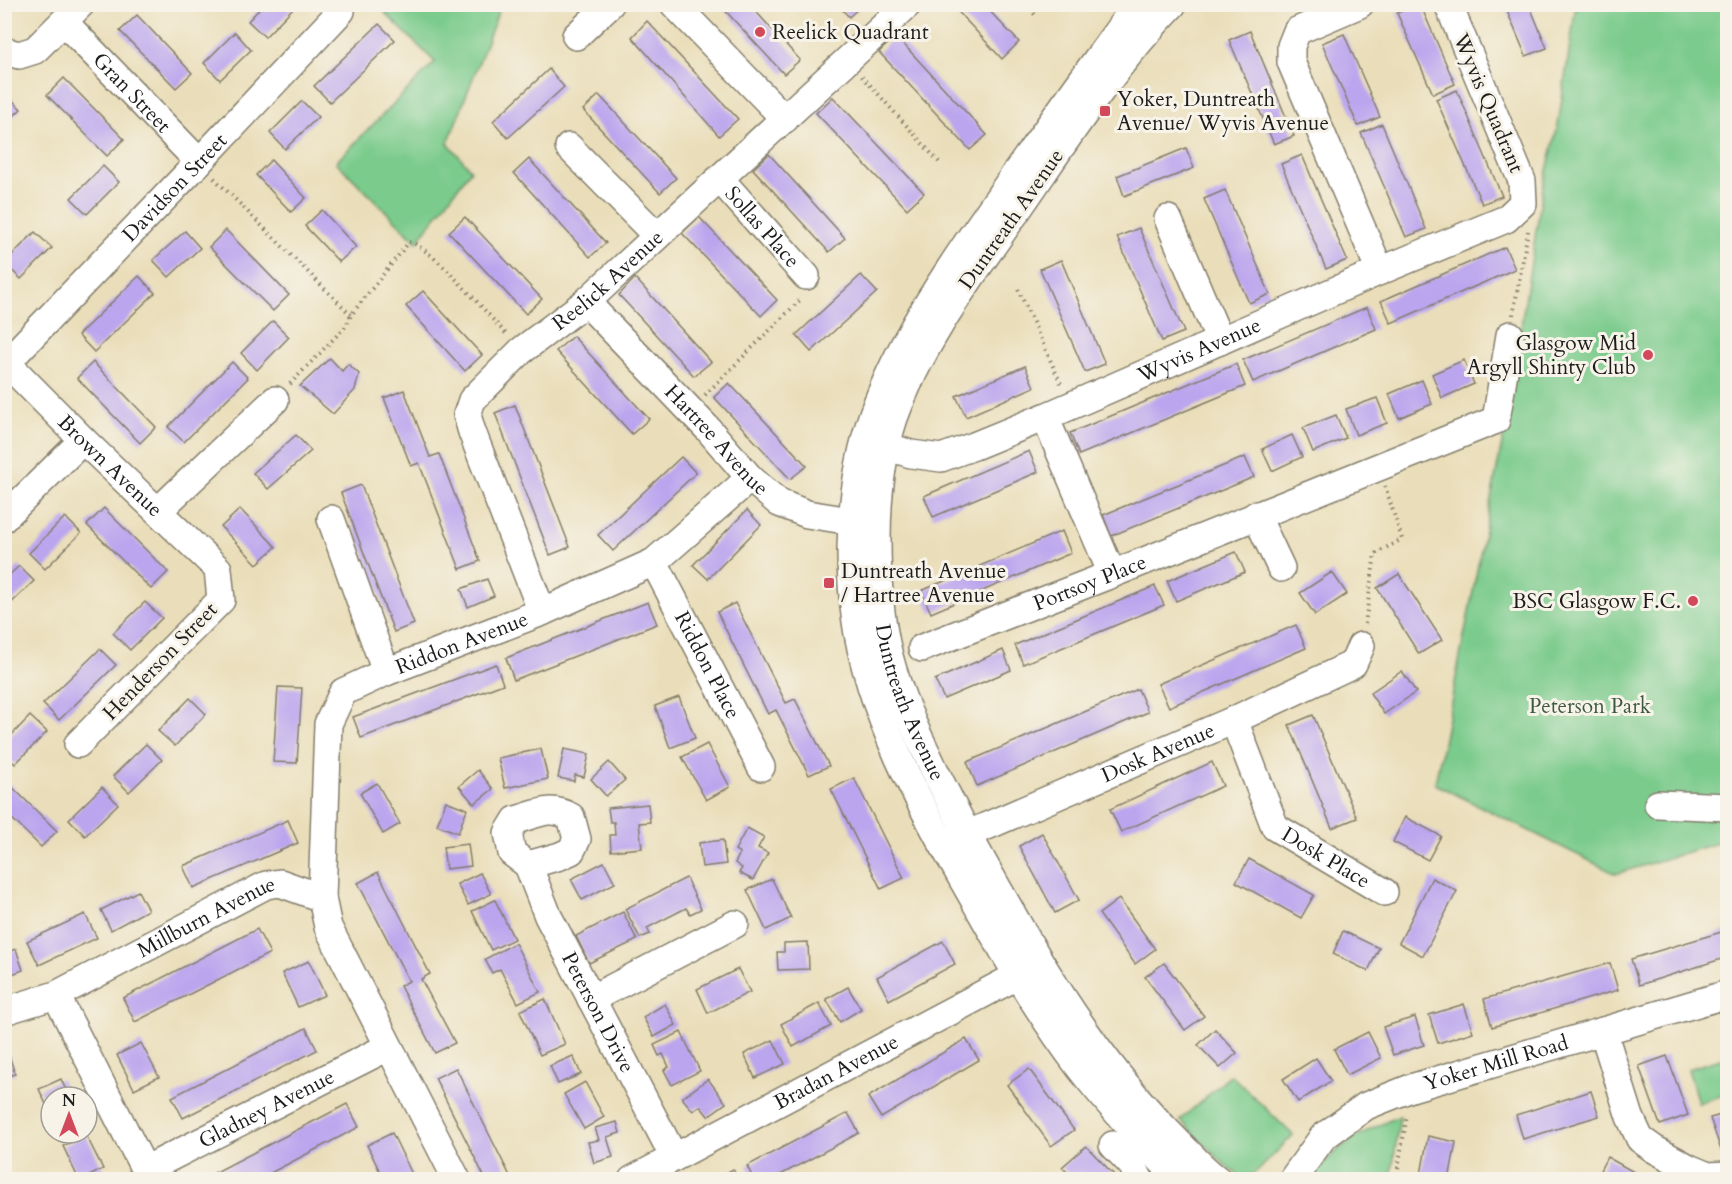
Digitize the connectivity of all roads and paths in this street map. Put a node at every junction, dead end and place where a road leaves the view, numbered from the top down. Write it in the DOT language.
graph roads {
  1 [pos="610,4"];
  2 [pos="674,4"];
  3 [pos="908,4"];
  4 [pos="1026,4"];
  5 [pos="1137,4"];
  6 [pos="1173,4"];
  7 [pos="1360,4"];
  8 [pos="1448,4"];
  9 [pos="341,11"];
  10 [pos="72,13"];
  11 [pos="1036,16"];
  12 [pos="576,36"];
  13 [pos="4,51"];
  14 [pos="848,60"];
  15 [pos="785,119"];
  16 [pos="569,147"];
  17 [pos="199,162"];
  18 [pos="939,162"];
  19 [pos="720,179"];
  20 [pos="1523,203"];
  21 [pos="1168,219"];
  22 [pos="657,236"];
  23 [pos="1380,271"];
  24 [pos="806,276"];
  25 [pos="1018,289"];
  26 [pos="586,302"];
  27 [pos="351,315"];
  28 [pos="1510,335"];
  29 [pos="1220,340"];
  30 [pos="521,351"];
  31 [pos="6,361"];
  32 [pos="275,400"];
  33 [pos="1071,406"];
  34 [pos="690,411"];
  35 [pos="1046,417"];
  36 [pos="83,440"];
  37 [pos="876,443"];
  38 [pos="750,478"];
  39 [pos="1385,486"];
  40 [pos="158,512"];
  41 [pos="1256,515"];
  42 [pos="4,518"];
  43 [pos="331,519"];
  44 [pos="864,520"];
  45 [pos="654,562"];
  46 [pos="1281,568"];
  47 [pos="218,569"];
  48 [pos="1112,574"];
  49 [pos="542,612"];
  50 [pos="1362,646"];
  51 [pos="922,648"];
  52 [pos="386,672"];
  53 [pos="1234,720"];
  54 [pos="78,744"];
  55 [pos="762,767"];
  56 [pos="1658,804"];
  57 [pos="1728,807"];
  58 [pos="967,834"];
  59 [pos="943,845"];
  60 [pos="528,865"];
  61 [pos="1384,892"];
  62 [pos="322,898"];
  63 [pos="735,924"];
  64 [pos="1029,970"];
  65 [pos="1728,994"];
  66 [pos="56,995"];
  67 [pos="591,999"];
  68 [pos="4,1011"];
  69 [pos="1603,1031"];
  70 [pos="387,1047"];
  71 [pos="1411,1088"];
  72 [pos="1113,1145"];
  73 [pos="674,1157"];
  74 [pos="1728,1174"];
  75 [pos="147,1175"];
  76 [pos="457,1179"];
  77 [pos="632,1179"];
  78 [pos="1140,1179"];
  79 [pos="1180,1179"];
  80 [pos="1218,1179"];
  81 [pos="1292,1179"];
  82 [pos="1396,1179"];
  1 -- 12 [label="street"];
  2 -- 15 [label="street"];
  3 -- 14 [label="street, Reelick Avenue"];
  4 -- 11 [label="path"];
  5 -- 37 [label="street, Duntreath Avenue"];
  6 -- 37 [label="street, Duntreath Avenue"];
  7 -- 23 [label="street"];
  8 -- 20 [label="street, Wyvis Quadrant"];
  9 -- 17 [label="street, Davidson Street"];
  10 -- 13 [label="street, Gran Street"];
  10 -- 17 [label="street, Gran Street"];
  14 -- 15 [label="street, Reelick Avenue"];
  14 -- 18 [label="path"];
  15 -- 19 [label="street, Reelick Avenue"];
  16 -- 22 [label="street"];
  17 -- 27 [label="path"];
  17 -- 31 [label="street, Davidson Street"];
  19 -- 22 [label="street, Reelick Avenue"];
  19 -- 24 [label="street, Sollas Place"];
  20 -- 23 [label="street, Wyvis Avenue"];
  20 -- 28 [label="path"];
  21 -- 29 [label="street"];
  22 -- 26 [label="street, Reelick Avenue"];
  23 -- 29 [label="street, Wyvis Avenue"];
  24 -- 34 [label="path"];
  25 -- 33 [label="path"];
  26 -- 30 [label="street, Reelick Avenue"];
  26 -- 34 [label="street, Hartree Avenue"];
  27 -- 30 [label="path"];
  27 -- 32 [label="path"];
  28 -- 41 [label="street, Portsoy Place"];
  29 -- 33 [label="street, Wyvis Avenue"];
  30 -- 49 [label="street, Reelick Avenue"];
  31 -- 36 [label="street, Brown Avenue"];
  32 -- 40 [label="street"];
  33 -- 35 [label="street, Wyvis Avenue"];
  34 -- 38 [label="street, Hartree Avenue"];
  35 -- 37 [label="street, Wyvis Avenue"];
  35 -- 48 [label="street"];
  36 -- 40 [label="street, Brown Avenue"];
  36 -- 42 [label="street"];
  37 -- 44 [label="street, Duntreath Avenue"];
  38 -- 44 [label="street, Hartree Avenue"];
  38 -- 45 [label="street, Riddon Avenue"];
  39 -- 50 [label="path"];
  40 -- 47 [label="street, Brown Avenue"];
  41 -- 46 [label="street"];
  41 -- 48 [label="street, Portsoy Place"];
  43 -- 52 [label="street"];
  44 -- 58 [label="street, Duntreath Avenue"];
  44 -- 59 [label="street, Duntreath Avenue"];
  45 -- 49 [label="street, Riddon Avenue"];
  45 -- 55 [label="street, Riddon Place"];
  47 -- 54 [label="street, Henderson Street"];
  48 -- 51 [label="street, Portsoy Place"];
  49 -- 52 [label="street, Riddon Avenue"];
  50 -- 53 [label="street, Dosk Avenue"];
  52 -- 62 [label="street, Riddon Avenue"];
  53 -- 58 [label="street, Dosk Avenue"];
  53 -- 61 [label="street, Dosk Place"];
  56 -- 57 [label="street"];
  58 -- 59 [label="street, Dosk Avenue"];
  58 -- 64 [label="street, Duntreath Avenue"];
  59 -- 64 [label="street, Duntreath Avenue"];
  60 -- 67 [label="street, Peterson Drive"];
  62 -- 66 [label="street, Millburn Avenue"];
  62 -- 70 [label="street"];
  63 -- 67 [label="street"];
  64 -- 73 [label="street, Bradan Avenue"];
  64 -- 79 [label="street, Duntreath Avenue"];
  64 -- 80 [label="street, Duntreath Avenue"];
  65 -- 69 [label="street, Yoker Mill Road"];
  66 -- 68 [label="street, Millburn Avenue"];
  66 -- 75 [label="street"];
  67 -- 73 [label="street, Peterson Drive"];
  69 -- 71 [label="street, Yoker Mill Road"];
  69 -- 74 [label="street"];
  70 -- 75 [label="street, Gladney Avenue"];
  70 -- 76 [label="street"];
  71 -- 81 [label="street, Yoker Mill Road"];
  71 -- 82 [label="path"];
  72 -- 78 [label="street"];
  73 -- 77 [label="street, Bradan Avenue"];
}
